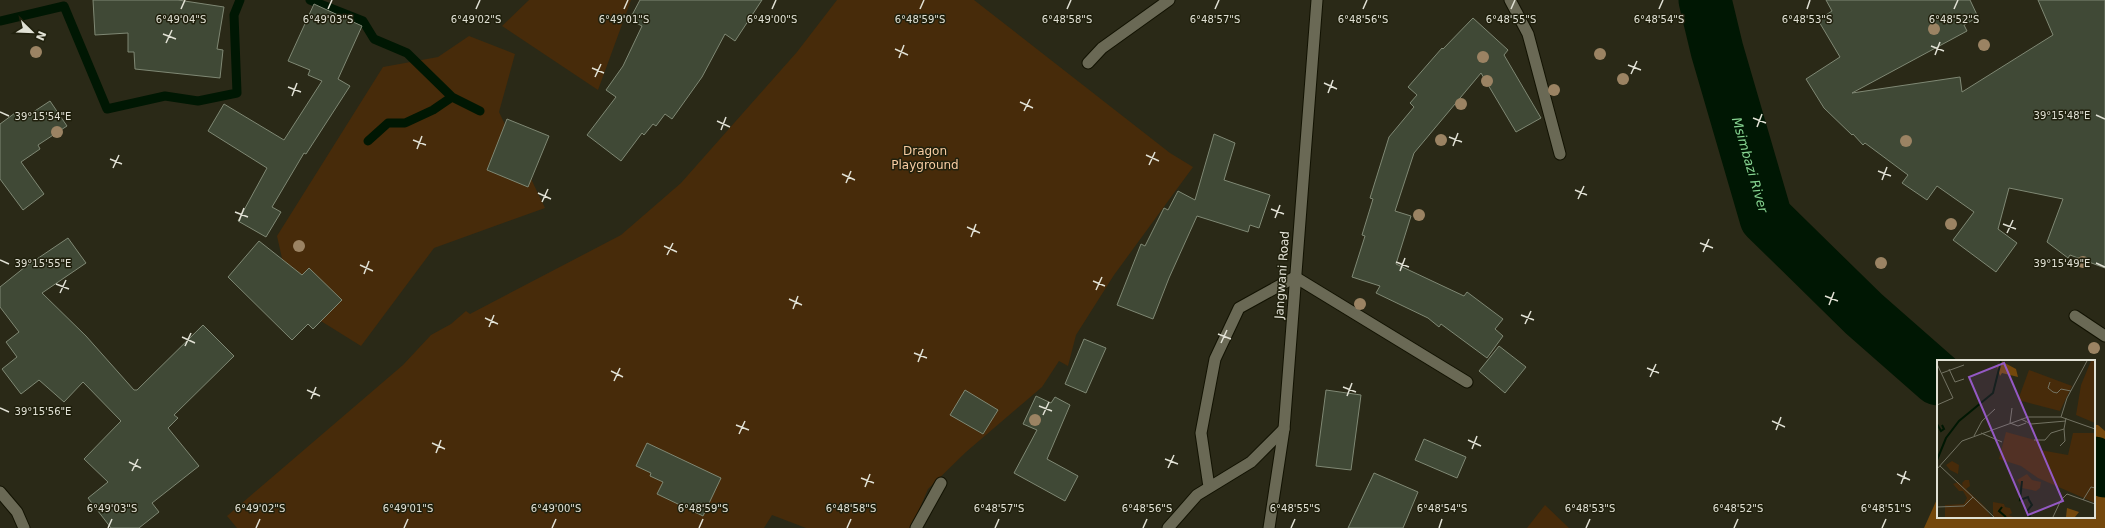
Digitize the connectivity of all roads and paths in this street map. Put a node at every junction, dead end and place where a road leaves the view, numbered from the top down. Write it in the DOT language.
graph roads {
  1 [pos="1169,0"];
  2 [pos="1317,0"];
  3 [pos="1510,0"];
  4 [pos="1088,63"];
  5 [pos="1560,154"];
  6 [pos="1295,277"];
  7 [pos="2075,316"];
  8 [pos="2105,336"];
  9 [pos="1468,382"];
  10 [pos="1284,429"];
  11 [pos="941,483"];
  12 [pos="1209,487"];
  13 [pos="0,492"];
  14 [pos="24,528"];
  15 [pos="916,528"];
  16 [pos="1168,528"];
  17 [pos="1269,528"];
  1 -- 4 [label="street"];
  2 -- 6 [label="street, Jangwani Road"];
  3 -- 5 [label="street"];
  6 -- 9 [label="street"];
  6 -- 10 [label="street, Jangwani Road"];
  6 -- 12 [label="street"];
  7 -- 8 [label="street"];
  10 -- 12 [label="street"];
  10 -- 17 [label="street, Jangwani Road"];
  11 -- 15 [label="street"];
  12 -- 16 [label="street"];
  13 -- 14 [label="street"];
}
